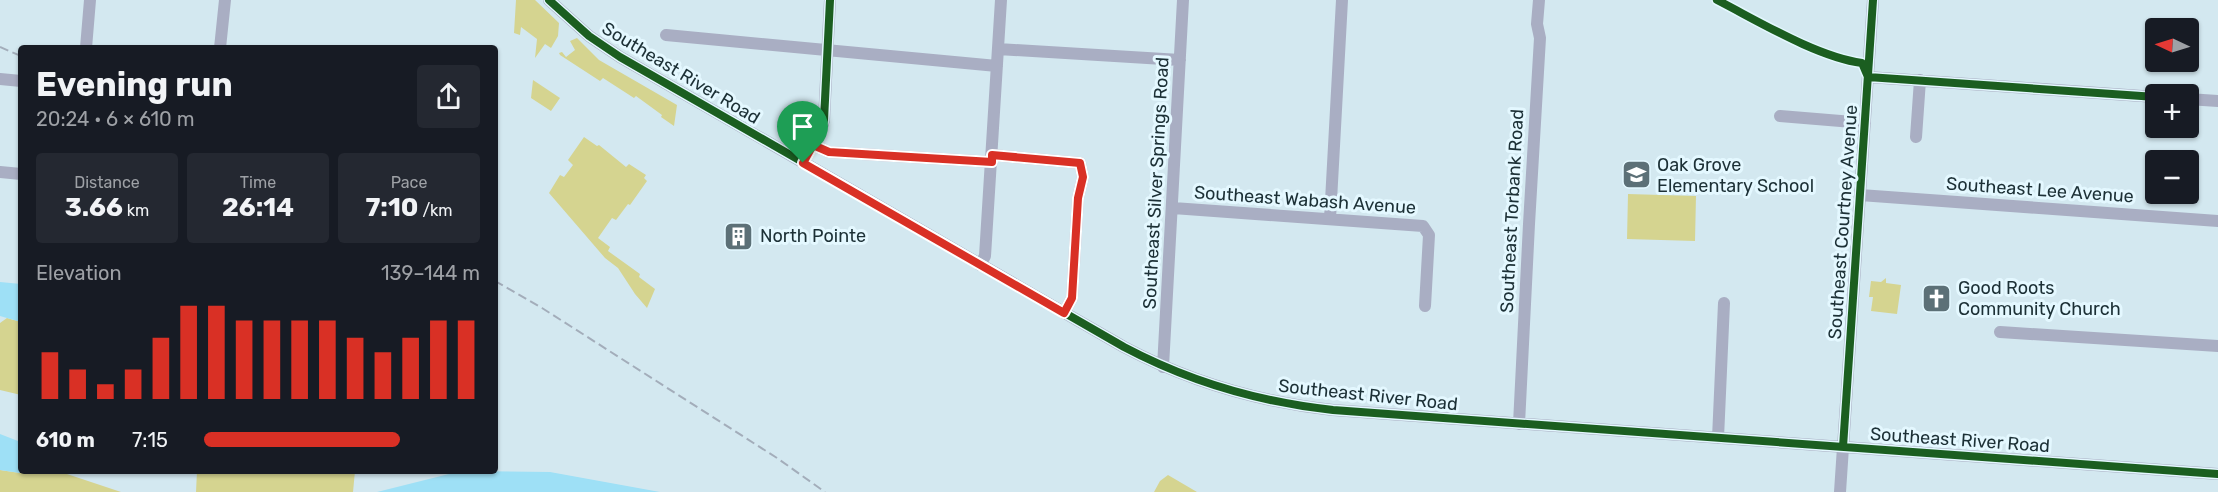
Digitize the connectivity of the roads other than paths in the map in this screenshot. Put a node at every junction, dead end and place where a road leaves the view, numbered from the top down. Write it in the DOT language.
graph roads {
  1 [pos="90,0"];
  2 [pos="224,0"];
  3 [pos="549,0"];
  4 [pos="830,0"];
  5 [pos="1001,0"];
  6 [pos="1184,0"];
  7 [pos="1342,0"];
  8 [pos="1539,0"];
  9 [pos="1873,0"];
  10 [pos="666,36"];
  11 [pos="86,45"];
  12 [pos="220,45"];
  13 [pos="998,49"];
  14 [pos="827,51"];
  15 [pos="1180,60"];
  16 [pos="997,66"];
  17 [pos="1873,77"];
  18 [pos="0,80"];
  19 [pos="1920,80"];
  20 [pos="18,81"];
  21 [pos="2145,96"];
  22 [pos="2199,100"];
  23 [pos="2218,101"];
  24 [pos="1780,116"];
  25 [pos="1865,123"];
  26 [pos="1916,137"];
  27 [pos="813,145"];
  28 [pos="992,159"];
  29 [pos="803,163"];
  30 [pos="0,172"];
  31 [pos="18,174"];
  32 [pos="1860,195"];
  33 [pos="1173,208"];
  34 [pos="1330,219"];
  35 [pos="2218,221"];
  36 [pos="980,265"];
  37 [pos="1724,303"];
  38 [pos="1425,306"];
  39 [pos="1064,313"];
  40 [pos="2000,332"];
  41 [pos="2218,346"];
  42 [pos="1164,367"];
  43 [pos="1519,424"];
  44 [pos="1718,438"];
  45 [pos="1843,447"];
  46 [pos="2218,474"];
  47 [pos="1840,492"];
  1 -- 11 [label="street"];
  2 -- 12 [label="street"];
  3 -- 29 [label="street, Southeast River Road"];
  4 -- 14 [label="street"];
  5 -- 13 [label="street"];
  6 -- 15 [label="street, Southeast Silver Springs Road"];
  7 -- 34 [label="street"];
  8 -- 43 [label="street, Southeast Torbank Road"];
  9 -- 17 [label="street, Southeast Courtney Avenue"];
  10 -- 14 [label="street"];
  13 -- 15 [label="street"];
  13 -- 16 [label="street"];
  14 -- 16 [label="street"];
  14 -- 27 [label="street"];
  15 -- 33 [label="street, Southeast Silver Springs Road"];
  16 -- 28 [label="street"];
  17 -- 19 [label="street"];
  17 -- 25 [label="street, Southeast Courtney Avenue"];
  18 -- 20 [label="street"];
  19 -- 21 [label="street"];
  19 -- 26 [label="street"];
  22 -- 23 [label="street"];
  24 -- 25 [label="street"];
  25 -- 32 [label="street, Southeast Courtney Avenue"];
  27 -- 28 [label="street"];
  27 -- 29 [label="street"];
  28 -- 36 [label="street"];
  28 -- 39 [label="street"];
  29 -- 36 [label="street, Southeast River Road"];
  30 -- 31 [label="street"];
  32 -- 35 [label="street, Southeast Lee Avenue"];
  32 -- 45 [label="street, Southeast Courtney Avenue"];
  33 -- 34 [label="street, Southeast Wabash Avenue"];
  33 -- 42 [label="street, Southeast Silver Springs Road"];
  34 -- 38 [label="street, Southeast Wabash Avenue"];
  36 -- 39 [label="street, Southeast River Road"];
  37 -- 44 [label="street"];
  39 -- 42 [label="street, Southeast River Road"];
  40 -- 41 [label="street"];
  42 -- 43 [label="street, Southeast River Road"];
  43 -- 44 [label="street, Southeast River Road"];
  44 -- 45 [label="street, Southeast River Road"];
  45 -- 46 [label="street, Southeast River Road"];
  45 -- 47 [label="street, Southeast Courtney Avenue"];
}
